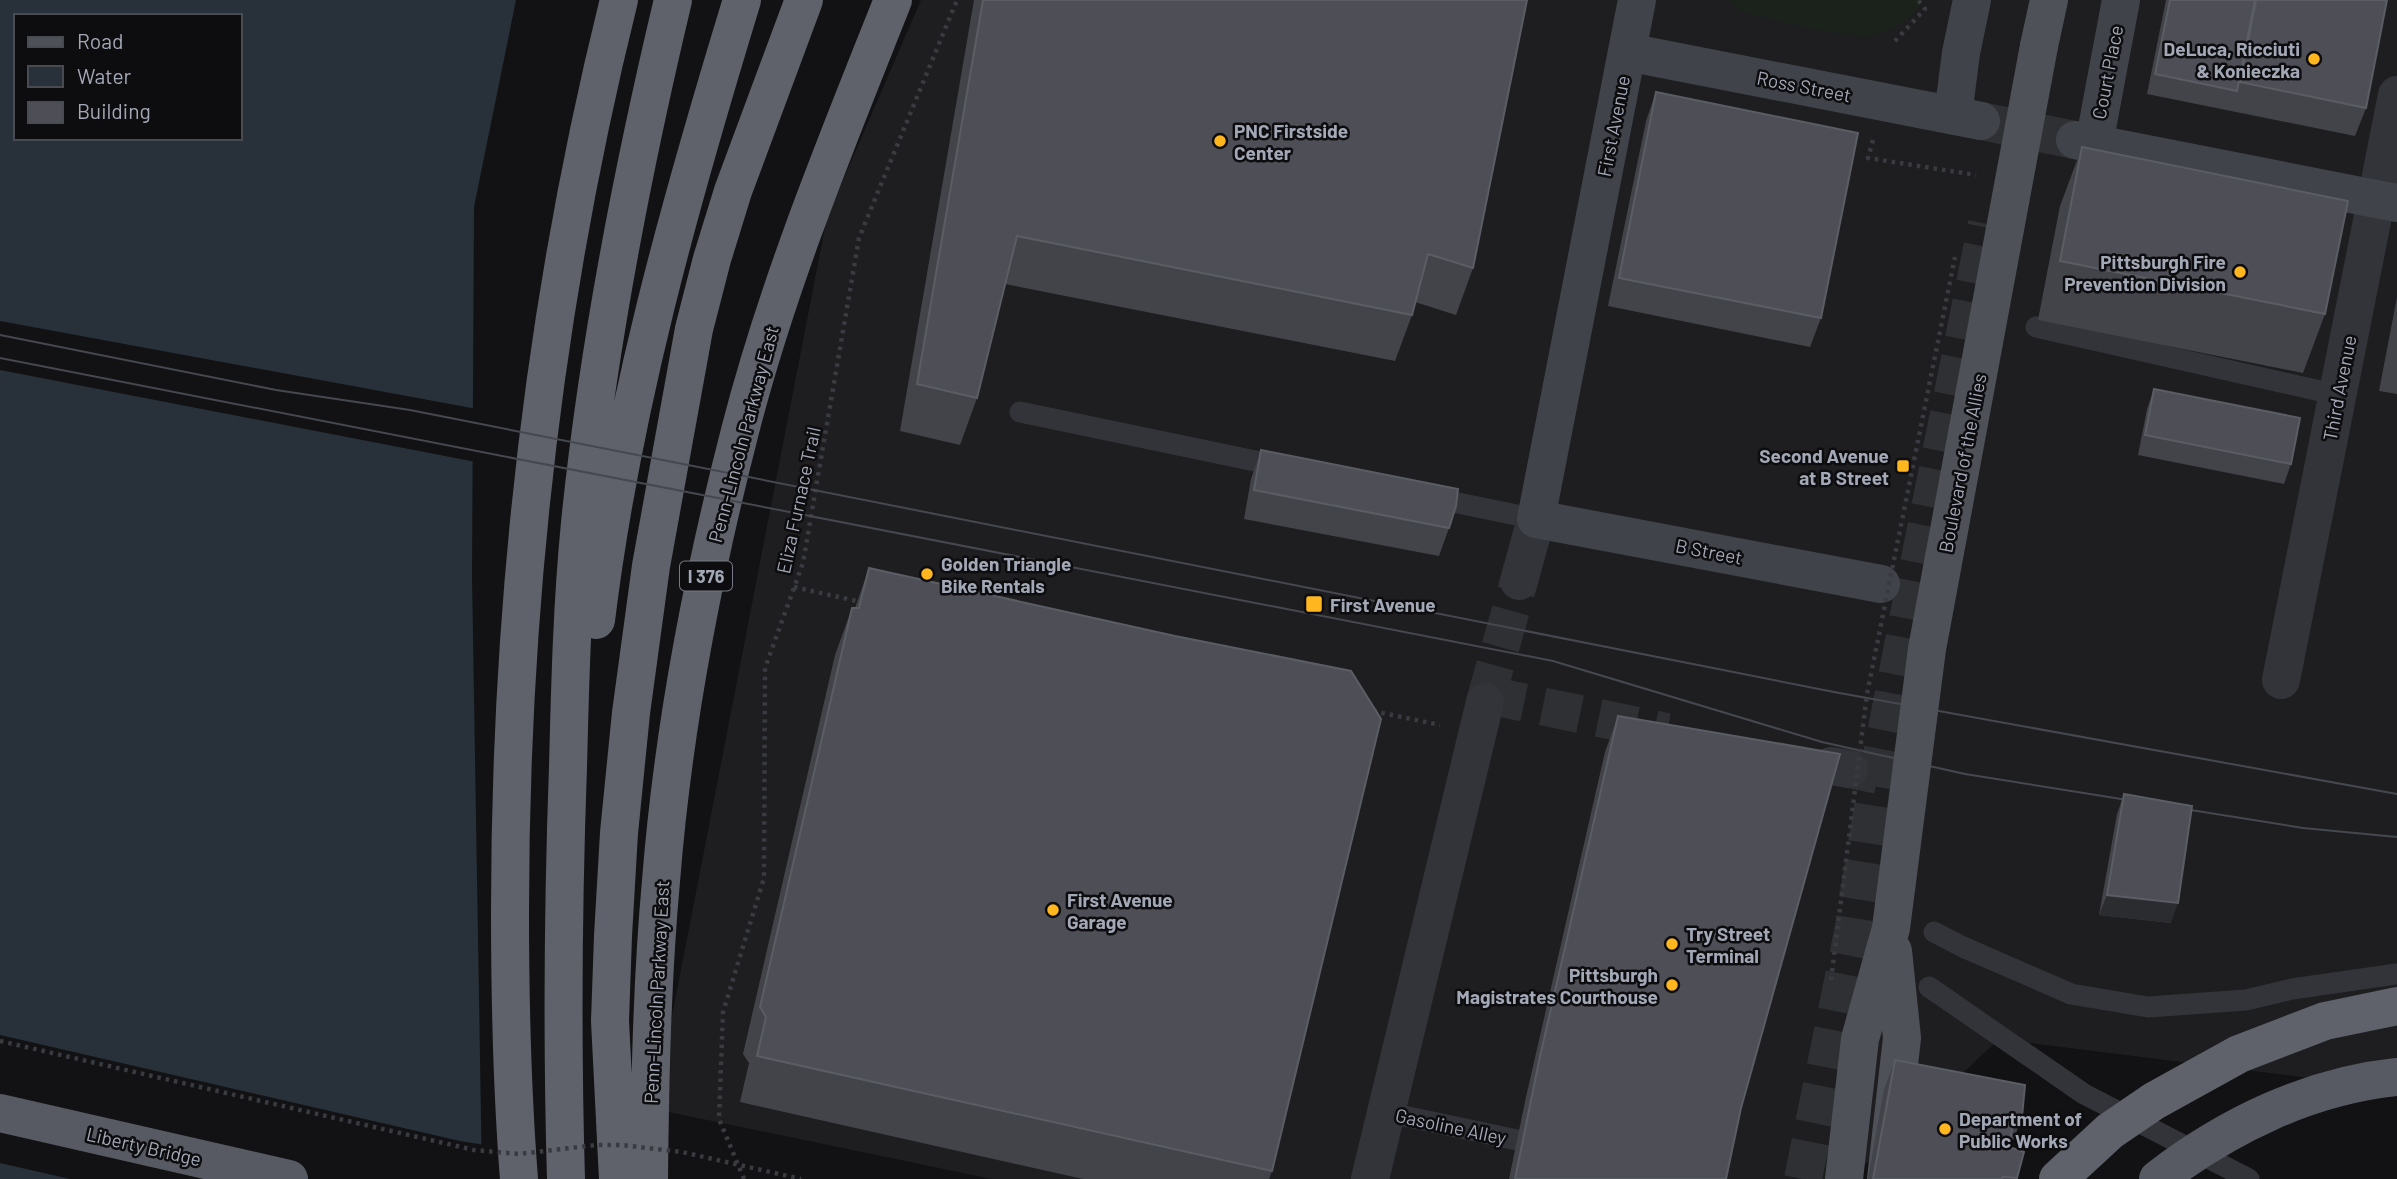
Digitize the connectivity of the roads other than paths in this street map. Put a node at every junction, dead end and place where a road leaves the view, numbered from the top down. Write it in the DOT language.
graph roads {
  1 [pos="619,0"];
  2 [pos="673,0"];
  3 [pos="742,0"];
  4 [pos="804,0"];
  5 [pos="893,0"];
  6 [pos="1637,0"];
  7 [pos="1972,0"];
  8 [pos="2049,0"];
  9 [pos="2121,0"];
  10 [pos="1627,52"];
  11 [pos="2397,95"];
  12 [pos="2387,201"];
  13 [pos="2036,327"];
  14 [pos="2338,396"];
  15 [pos="1020,412"];
  16 [pos="1307,472"];
  17 [pos="1403,492"];
  18 [pos="1536,519"];
  19 [pos="1519,581"];
  20 [pos="1881,584"];
  21 [pos="2281,680"];
  22 [pos="1485,702"];
  23 [pos="565,872"];
  24 [pos="1891,928"];
  25 [pos="1934,932"];
  26 [pos="2397,974"];
  27 [pos="1929,987"];
  28 [pos="2397,1006"];
  29 [pos="2397,1077"];
  30 [pos="1385,1112"];
  31 [pos="0,1113"];
  32 [pos="1517,1140"];
  33 [pos="2246,1178"];
  34 [pos="289,1179"];
  35 [pos="519,1179"];
  36 [pos="566,1179"];
  37 [pos="618,1179"];
  38 [pos="649,1179"];
  39 [pos="1370,1179"];
  40 [pos="1844,1179"];
  41 [pos="1886,1179"];
  42 [pos="2058,1179"];
  43 [pos="2158,1179"];
  1 -- 35 [label="highway"];
  2 -- 23 [label="highway"];
  3 -- 23 [label="highway"];
  4 -- 37 [label="highway"];
  5 -- 38 [label="highway, Penn-Lincoln Parkway East / I 376"];
  6 -- 10 [label="main road, First Avenue"];
  7 -- 10 [label="main road, Ross Street"];
  8 -- 24 [label="main road, Boulevard of the Allies, bridge"];
  9 -- 12 [label="main road, Court Place"];
  10 -- 18 [label="main road, First Avenue"];
  11 -- 12 [label="street, Third Avenue"];
  12 -- 14 [label="street, Third Avenue"];
  13 -- 14 [label="lane"];
  14 -- 21 [label="street, Third Avenue"];
  15 -- 16 [label="lane"];
  17 -- 18 [label="lane"];
  18 -- 19 [label="street, First Avenue"];
  18 -- 20 [label="main road, B Street"];
  22 -- 30 [label="street"];
  23 -- 36 [label="highway"];
  24 -- 40 [label="main road, Boulevard of the Allies, bridge"];
  24 -- 41 [label="main road, Boulevard of the Allies, bridge"];
  25 -- 26 [label="lane"];
  27 -- 33 [label="lane"];
  28 -- 42 [label="highway, bridge"];
  29 -- 43 [label="highway, bridge"];
  30 -- 32 [label="lane, Gasoline Alley"];
  30 -- 39 [label="street"];
  31 -- 34 [label="highway, Liberty Bridge"];
}
